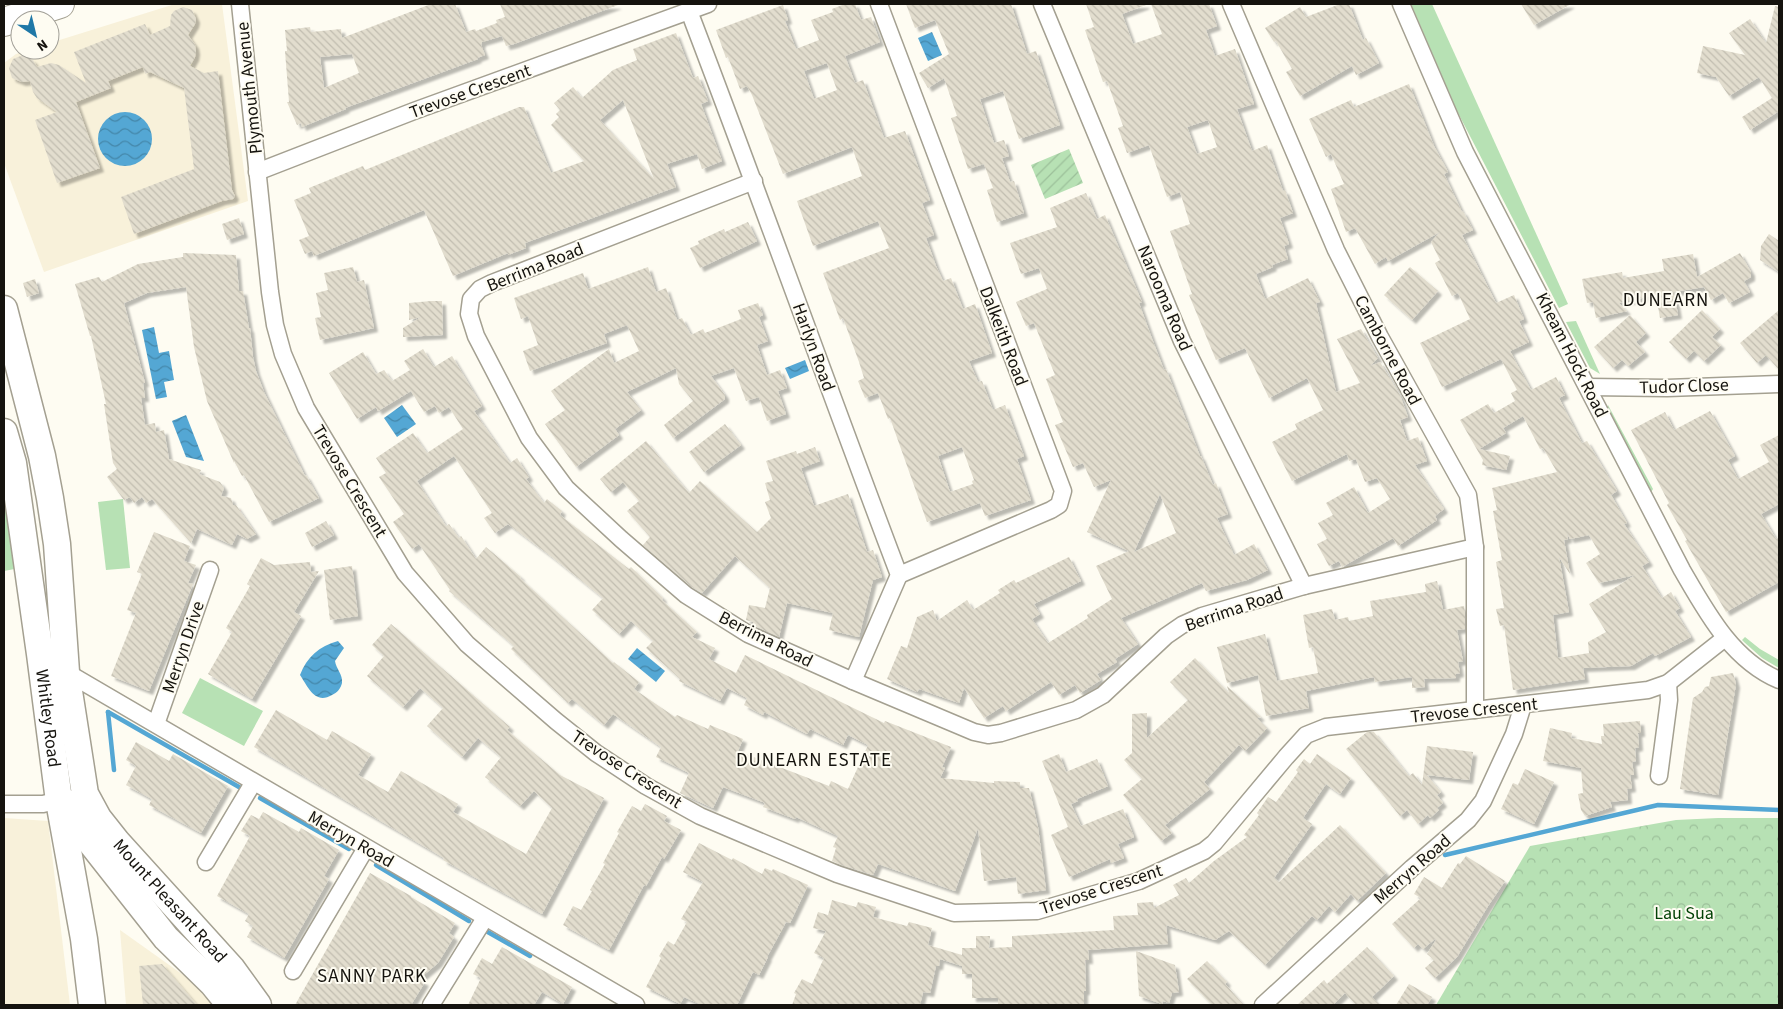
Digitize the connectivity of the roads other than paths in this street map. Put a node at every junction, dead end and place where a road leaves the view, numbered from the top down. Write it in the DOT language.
graph roads {
  1 [pos="60,4"];
  2 [pos="240,4"];
  3 [pos="708,4"];
  4 [pos="878,4"];
  5 [pos="1042,4"];
  6 [pos="1231,4"];
  7 [pos="1400,4"];
  8 [pos="49,10"];
  9 [pos="689,11"];
  10 [pos="4,22"];
  11 [pos="258,172"];
  12 [pos="754,181"];
  13 [pos="4,309"];
  14 [pos="1779,384"];
  15 [pos="1588,387"];
  16 [pos="4,432"];
  17 [pos="1476,547"];
  18 [pos="210,570"];
  19 [pos="899,575"];
  20 [pos="1304,586"];
  21 [pos="1725,638"];
  22 [pos="66,672"];
  23 [pos="1779,680"];
  24 [pos="853,681"];
  25 [pos="1668,683"];
  26 [pos="1523,705"];
  27 [pos="1475,710"];
  28 [pos="156,724"];
  29 [pos="1659,776"];
  30 [pos="254,783"];
  31 [pos="85,794"];
  32 [pos="58,801"];
  33 [pos="4,804"];
  34 [pos="366,848"];
  35 [pos="206,862"];
  36 [pos="484,918"];
  37 [pos="293,970"];
  38 [pos="92,1005"];
  39 [pos="230,1005"];
  40 [pos="258,1005"];
  41 [pos="431,1005"];
  42 [pos="636,1005"];
  43 [pos="1263,1005"];
  1 -- 8 [label="highway"];
  1 -- 10 [label="highway"];
  2 -- 11 [label="street, Plymouth Avenue"];
  3 -- 9 [label="street, Trevose Crescent"];
  4 -- 19 [label="street, Dalkeith Road"];
  5 -- 20 [label="street, Narooma Road"];
  6 -- 17 [label="street, Camborne Road"];
  7 -- 15 [label="street, Kheam Hock Road"];
  9 -- 11 [label="street, Trevose Crescent"];
  9 -- 12 [label="street, Harlyn Road"];
  11 -- 27 [label="street, Trevose Crescent"];
  12 -- 19 [label="street, Harlyn Road"];
  12 -- 24 [label="street, Berrima Road"];
  13 -- 22 [label="main road, Whitley Road"];
  14 -- 15 [label="street, Tudor Close"];
  15 -- 21 [label="street, Kheam Hock Road"];
  16 -- 32 [label="main road, Whitley Road"];
  17 -- 20 [label="street, Berrima Road"];
  17 -- 27 [label="street, Camborne Road"];
  18 -- 28 [label="street, Merryn Drive"];
  19 -- 24 [label="street"];
  20 -- 24 [label="street, Berrima Road"];
  21 -- 23 [label="street, Kheam Hock Road"];
  21 -- 25 [label="street, Trevose Crescent"];
  22 -- 28 [label="street, Merryn Road"];
  22 -- 31 [label="main road, Whitley Road"];
  25 -- 26 [label="street, Trevose Crescent"];
  25 -- 29 [label="street"];
  26 -- 27 [label="street, Trevose Crescent"];
  26 -- 43 [label="street, Merryn Road"];
  28 -- 30 [label="street, Merryn Road"];
  30 -- 34 [label="street, Merryn Road"];
  30 -- 35 [label="street"];
  31 -- 32 [label="street"];
  31 -- 40 [label="main road, Mount Pleasant Road"];
  32 -- 33 [label="street"];
  32 -- 38 [label="main road, Whitley Road"];
  32 -- 39 [label="main road, Mount Pleasant Road"];
  34 -- 36 [label="street, Merryn Road"];
  34 -- 37 [label="street"];
  36 -- 41 [label="street"];
  36 -- 42 [label="street, Merryn Road"];
}
